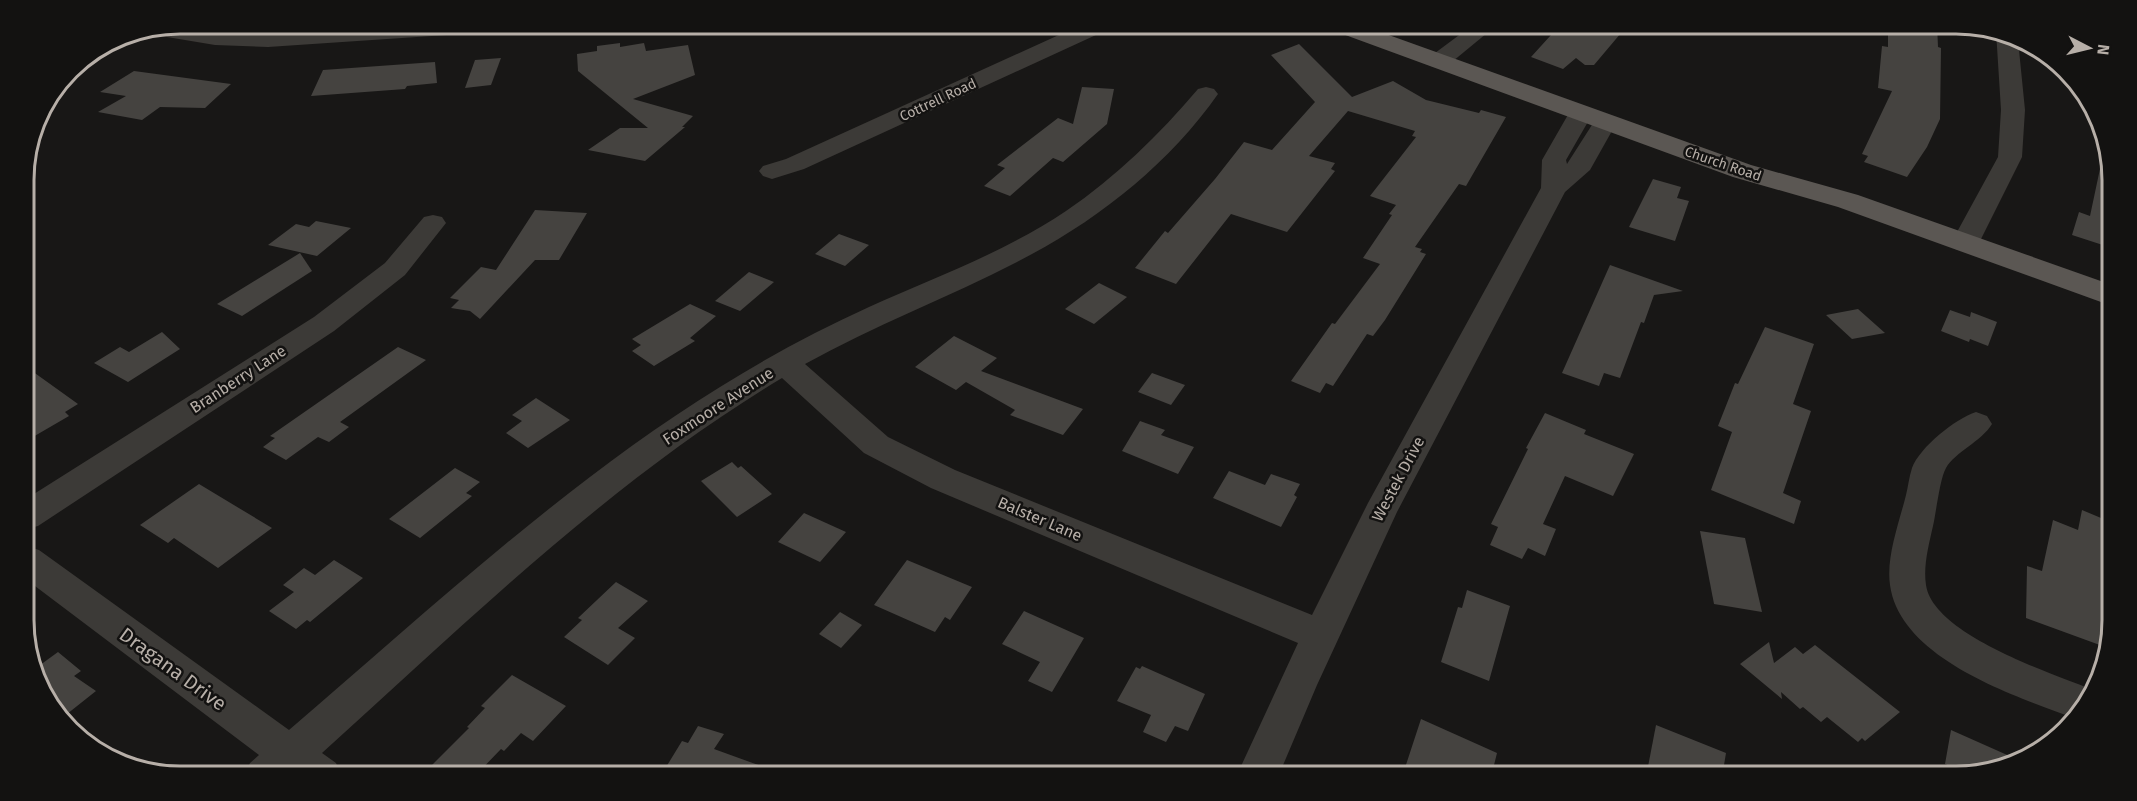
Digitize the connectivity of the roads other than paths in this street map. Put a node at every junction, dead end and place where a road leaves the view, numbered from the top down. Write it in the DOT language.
graph roads {
  1 [pos="1078,34"];
  2 [pos="1365,34"];
  3 [pos="1474,34"];
  4 [pos="195,35"];
  5 [pos="349,35"];
  6 [pos="2007,44"];
  7 [pos="1439,61"];
  8 [pos="1206,94"];
  9 [pos="1593,117"];
  10 [pos="772,171"];
  11 [pos="433,223"];
  12 [pos="1965,243"];
  13 [pos="2102,292"];
  14 [pos="785,363"];
  15 [pos="1976,424"];
  16 [pos="34,511"];
  17 [pos="34,567"];
  18 [pos="1320,635"];
  19 [pos="2078,702"];
  20 [pos="278,766"];
  21 [pos="1262,766"];
  1 -- 10 [label="street, Cottrell Road"];
  2 -- 7 [label="main road, Church Road"];
  3 -- 7 [label="street"];
  4 -- 5 [label="street"];
  6 -- 12 [label="street"];
  7 -- 9 [label="main road, Church Road"];
  8 -- 14 [label="street, Foxmoore Avenue"];
  9 -- 12 [label="main road, Church Road"];
  9 -- 18 [label="street, Westek Drive"];
  11 -- 16 [label="street, Branberry Lane"];
  12 -- 13 [label="main road, Church Road"];
  14 -- 18 [label="street, Balster Lane"];
  14 -- 20 [label="street, Foxmoore Avenue"];
  15 -- 19 [label="street"];
  17 -- 20 [label="street, Dragana Drive"];
  18 -- 21 [label="street, Westek Drive"];
}
